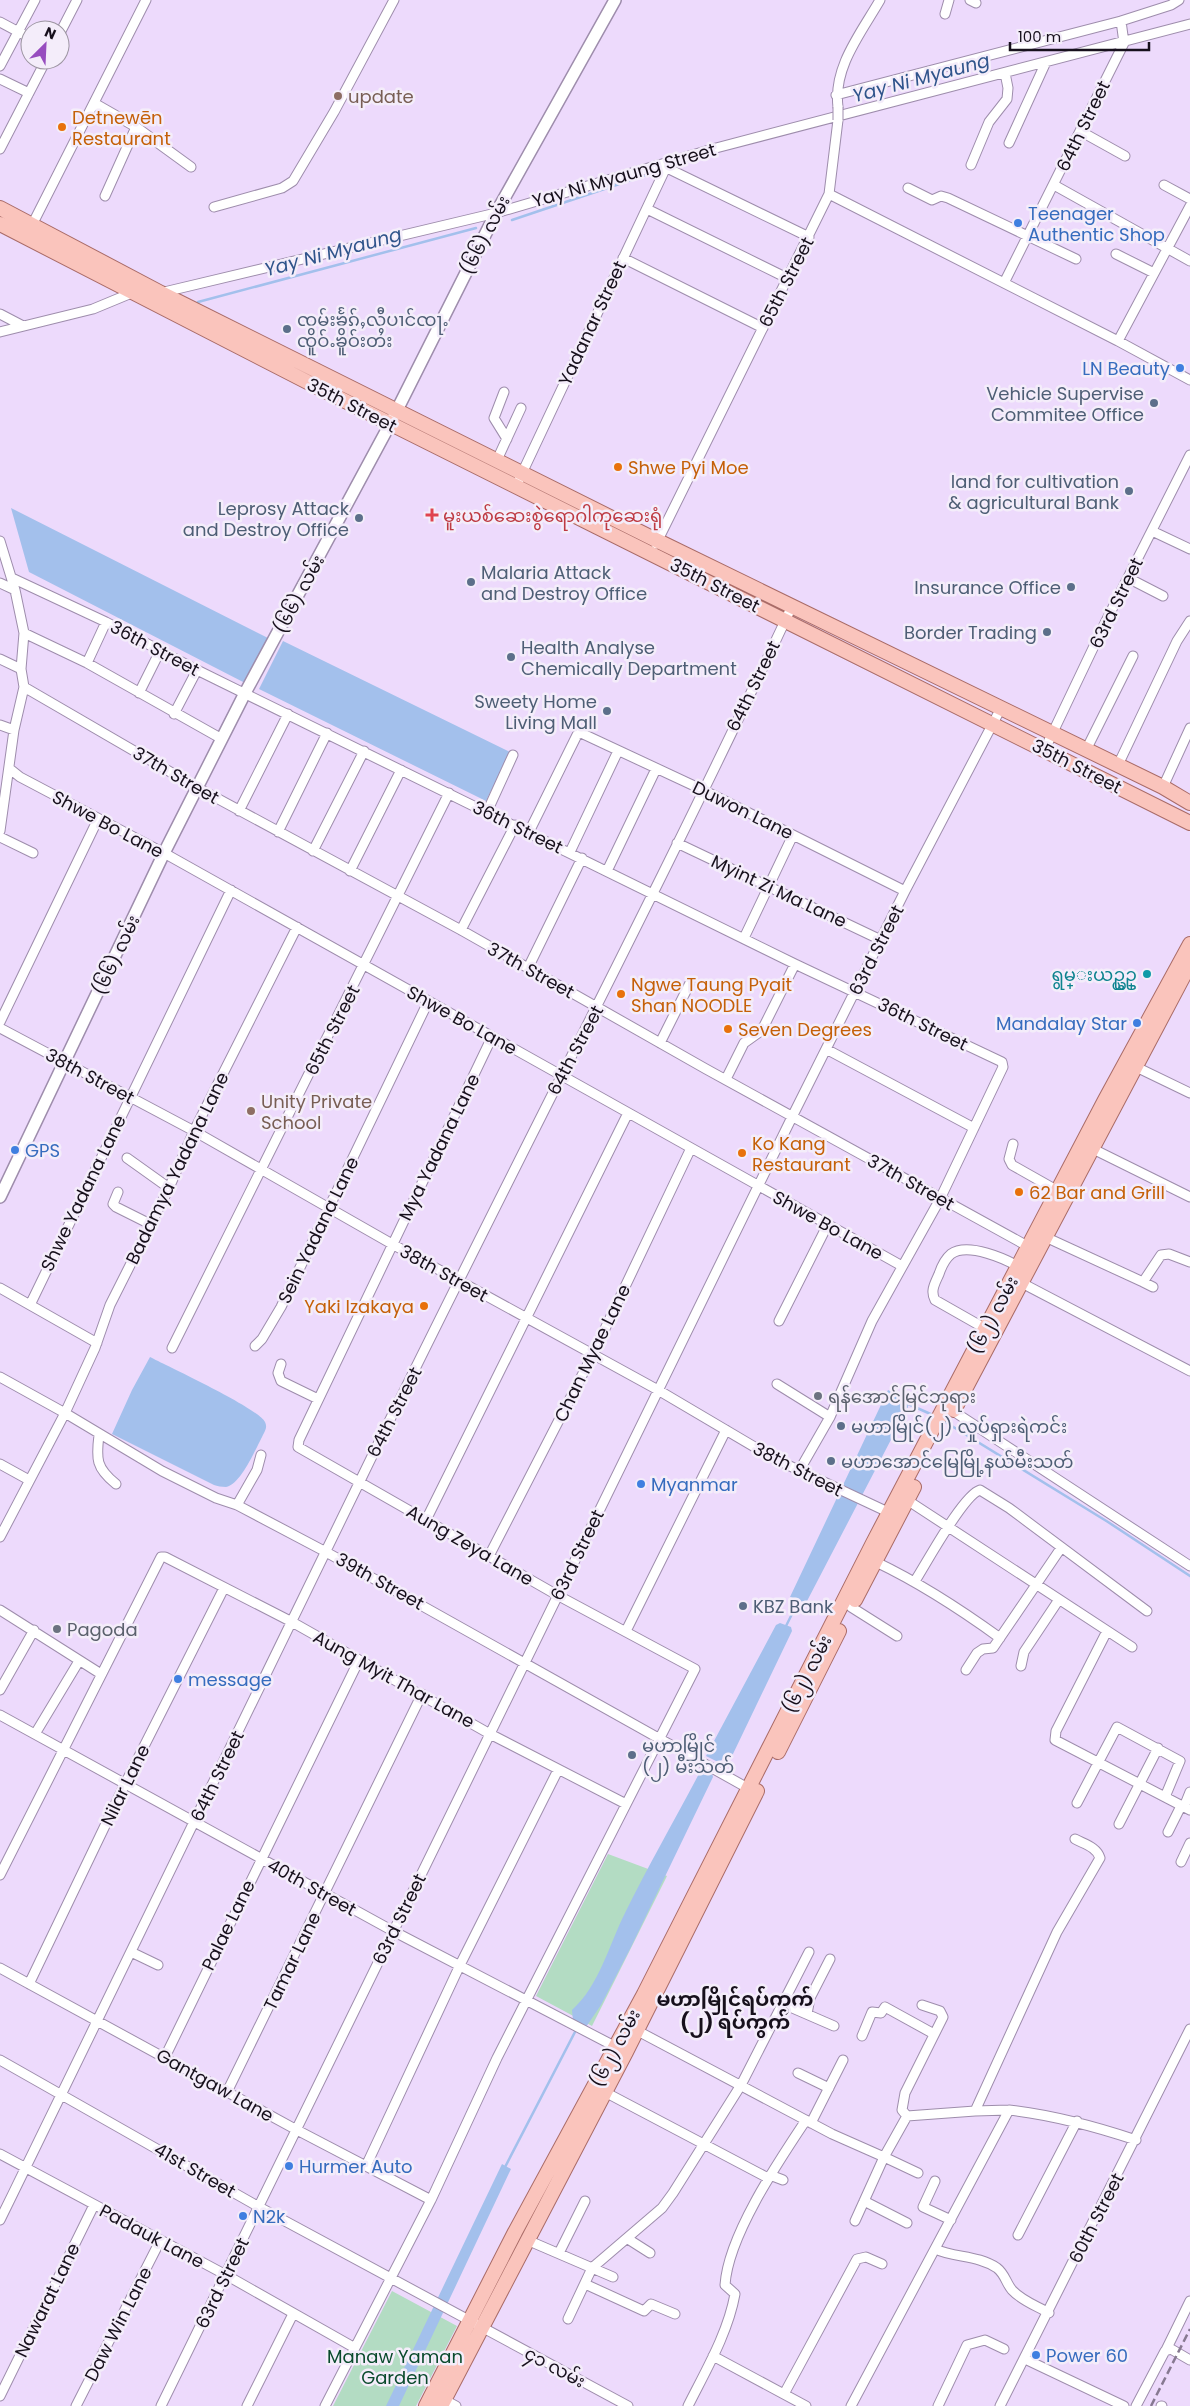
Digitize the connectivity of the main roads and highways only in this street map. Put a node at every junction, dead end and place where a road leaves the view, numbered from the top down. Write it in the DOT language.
graph roads {
  1 [pos="0,208"];
  2 [pos="0,224"];
  3 [pos="29,232"];
  4 [pos="272,348"];
  5 [pos="265,361"];
  6 [pos="1190,801"];
  7 [pos="1185,820"];
  8 [pos="1190,944"];
  9 [pos="1190,964"];
  10 [pos="1182,979"];
  11 [pos="1088,1147"];
  12 [pos="1041,1235"];
  13 [pos="1021,1275"];
  14 [pos="946,1418"];
  15 [pos="903,1498"];
  16 [pos="752,1790"];
  17 [pos="600,2090"];
  18 [pos="476,2325"];
  19 [pos="444,2401"];
  20 [pos="426,2406"];
  1 -- 3 [label="main road, 35th Street"];
  2 -- 3 [label="main road, 35th Street"];
  3 -- 4 [label="main road, 35th Street"];
  3 -- 5 [label="main road, 35th Street"];
  4 -- 5 [label="main road"];
  4 -- 6 [label="main road, 35th Street"];
  5 -- 7 [label="main road, 35th Street"];
  8 -- 10 [label="main road, (၆၂) လမ်း"];
  9 -- 10 [label="main road, (၆၂) လမ်း"];
  10 -- 11 [label="main road, (၆၂) လမ်း"];
  11 -- 12 [label="main road, (၆၂) လမ်း"];
  11 -- 12 [label="main road, (၆၂) လမ်း"];
  12 -- 13 [label="main road, (၆၂) လမ်း"];
  13 -- 14 [label="main road, (၆၂) လမ်း"];
  13 -- 14 [label="main road, (၆၂) လမ်း"];
  14 -- 15 [label="main road, (၆၂) လမ်း"];
  15 -- 16 [label="main road, (၆၂) လမ်း"];
  15 -- 16 [label="main road, (၆၂) လမ်း"];
  16 -- 17 [label="main road, (၆၂) လမ်း"];
  17 -- 18 [label="main road, (၆၂) လမ်း"];
  17 -- 18 [label="main road, (၆၂) လမ်း"];
  18 -- 19 [label="main road, (၆၂) လမ်း"];
  19 -- 20 [label="main road, (၆၂) လမ်း"];
}
